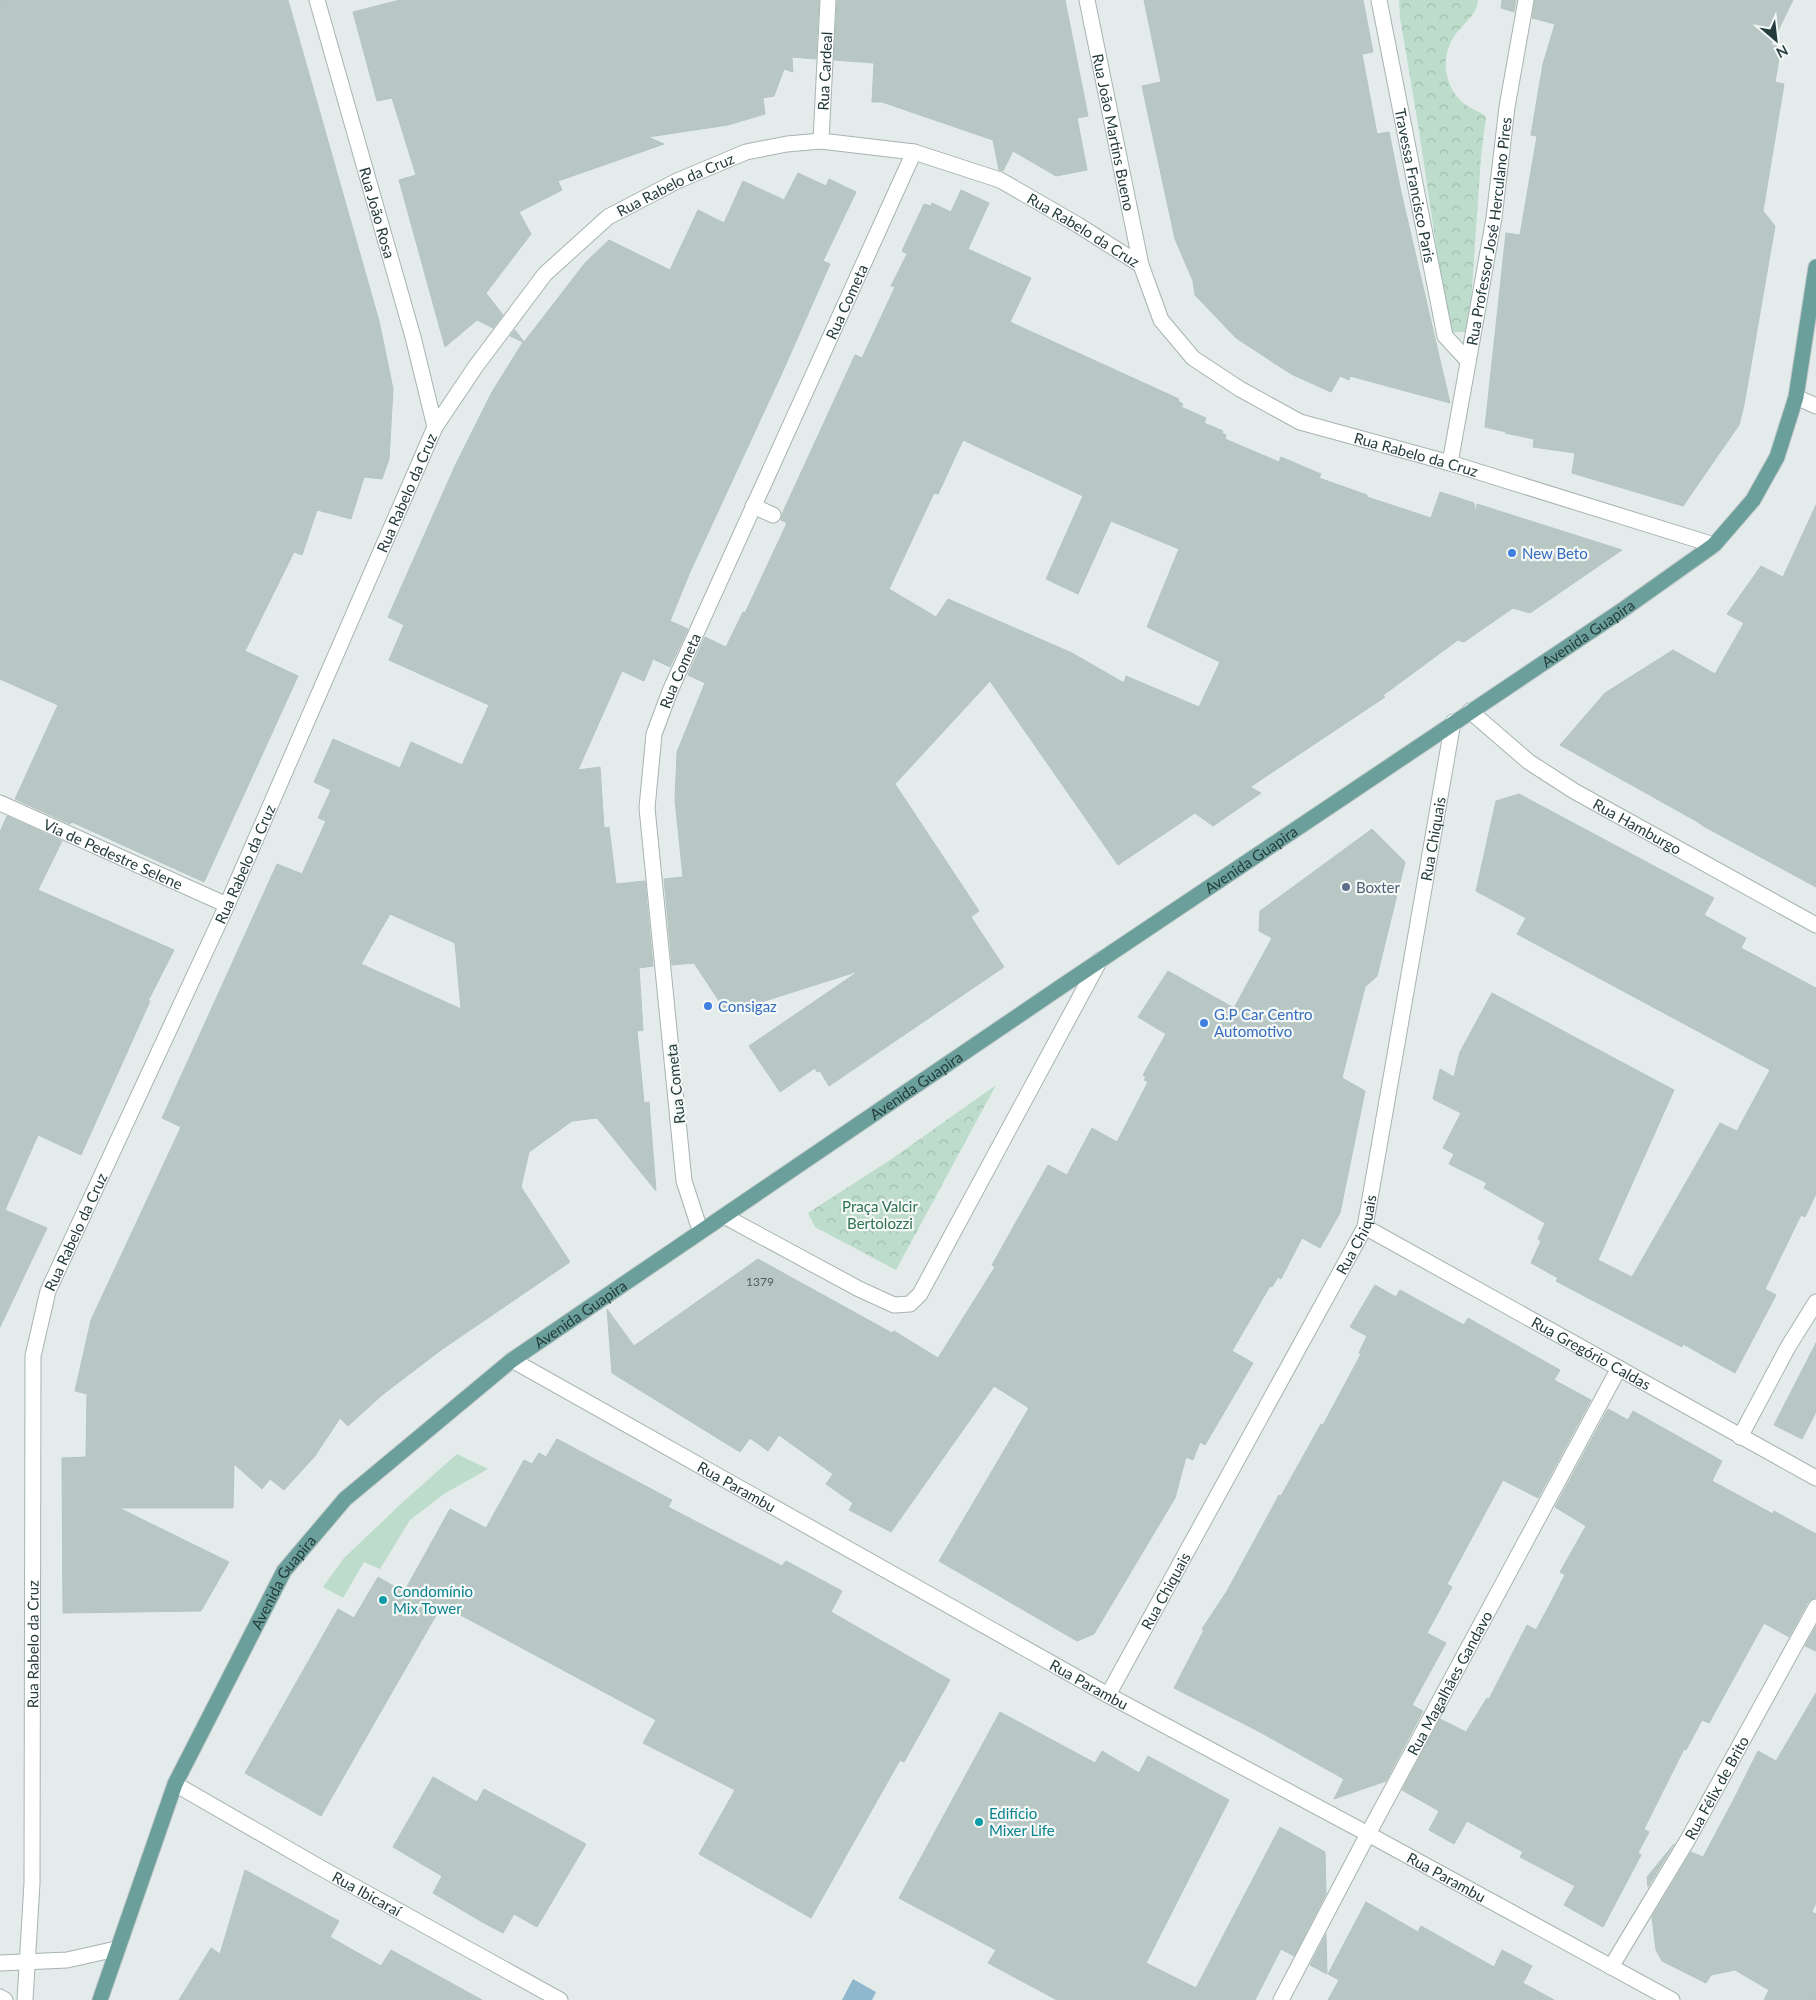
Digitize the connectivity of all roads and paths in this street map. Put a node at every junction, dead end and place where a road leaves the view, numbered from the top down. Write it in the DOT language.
graph roads {
  1 [pos="318,0"];
  2 [pos="828,0"];
  3 [pos="1087,0"];
  4 [pos="1379,0"];
  5 [pos="1526,0"];
  6 [pos="821,141"];
  7 [pos="914,152"];
  8 [pos="1141,266"];
  9 [pos="1816,267"];
  10 [pos="1468,361"];
  11 [pos="1796,397"];
  12 [pos="1816,406"];
  13 [pos="435,427"];
  14 [pos="1450,463"];
  15 [pos="753,506"];
  16 [pos="773,515"];
  17 [pos="1714,544"];
  18 [pos="1470,711"];
  19 [pos="1453,722"];
  20 [pos="0,802"];
  21 [pos="227,905"];
  22 [pos="1816,925"];
  23 [pos="1100,960"];
  24 [pos="724,1216"];
  25 [pos="1365,1228"];
  26 [pos="700,1230"];
  27 [pos="1816,1302"];
  28 [pos="512,1360"];
  29 [pos="1619,1368"];
  30 [pos="1740,1437"];
  31 [pos="1816,1478"];
  32 [pos="1816,1607"];
  33 [pos="1108,1695"];
  34 [pos="175,1784"];
  35 [pos="1368,1834"];
  36 [pos="116,1949"];
  37 [pos="27,1962"];
  38 [pos="0,1963"];
  39 [pos="1611,1967"];
  40 [pos="0,1997"];
  41 [pos="5,2000"];
  42 [pos="25,2000"];
  43 [pos="100,2000"];
  44 [pos="560,2000"];
  45 [pos="1281,2000"];
  46 [pos="1672,2000"];
  1 -- 13 [label="street, Rua João Rosa"];
  2 -- 6 [label="street, Rua Cardeal"];
  3 -- 8 [label="street, Rua João Martins Bueno"];
  4 -- 10 [label="street, Travessa Francisco Paris"];
  5 -- 10 [label="street, Rua Professor José Herculano Pires"];
  6 -- 7 [label="street, Rua Rabelo da Cruz"];
  6 -- 13 [label="street, Rua Rabelo da Cruz"];
  7 -- 8 [label="street, Rua Rabelo da Cruz"];
  7 -- 15 [label="street, Rua Cometa"];
  8 -- 14 [label="street, Rua Rabelo da Cruz"];
  9 -- 11 [label="main road, Avenida Guapira"];
  10 -- 14 [label="street, Rua Professor José Herculano Pires"];
  11 -- 12 [label="street"];
  11 -- 17 [label="main road, Avenida Guapira"];
  13 -- 21 [label="street, Rua Rabelo da Cruz"];
  14 -- 17 [label="street, Rua Rabelo da Cruz"];
  15 -- 16 [label="street"];
  15 -- 26 [label="street, Rua Cometa"];
  17 -- 18 [label="main road, Avenida Guapira"];
  18 -- 19 [label="main road, Avenida Guapira"];
  18 -- 22 [label="street, Rua Hamburgo"];
  19 -- 23 [label="main road, Avenida Guapira"];
  19 -- 25 [label="street, Rua Chiquais"];
  20 -- 21 [label="street, Via de Pedestre Selene"];
  21 -- 37 [label="street, Rua Rabelo da Cruz"];
  23 -- 24 [label="main road, Avenida Guapira"];
  23 -- 24 [label="street"];
  24 -- 26 [label="main road, Avenida Guapira"];
  25 -- 29 [label="street, Rua Gregório Caldas"];
  25 -- 33 [label="street, Rua Chiquais"];
  26 -- 28 [label="main road, Avenida Guapira"];
  27 -- 30 [label="street"];
  28 -- 33 [label="street, Rua Parambu"];
  28 -- 34 [label="main road, Avenida Guapira"];
  29 -- 30 [label="street, Rua Gregório Caldas"];
  29 -- 35 [label="street, Rua Magalhães Gandavo"];
  30 -- 31 [label="street, Rua Gregório Caldas"];
  32 -- 39 [label="street, Rua Félix de Brito"];
  33 -- 35 [label="street, Rua Parambu"];
  34 -- 36 [label="main road, Avenida Guapira"];
  34 -- 44 [label="street, Rua Ibicaraí"];
  35 -- 39 [label="street, Rua Parambu"];
  35 -- 45 [label="street, Rua Magalhães Gandavo"];
  36 -- 37 [label="street"];
  36 -- 43 [label="main road, Avenida Guapira"];
  37 -- 38 [label="street"];
  37 -- 42 [label="street, Rua Rabelo da Cruz"];
  39 -- 46 [label="street, Rua Parambu"];
  40 -- 41 [label="street"];
}
